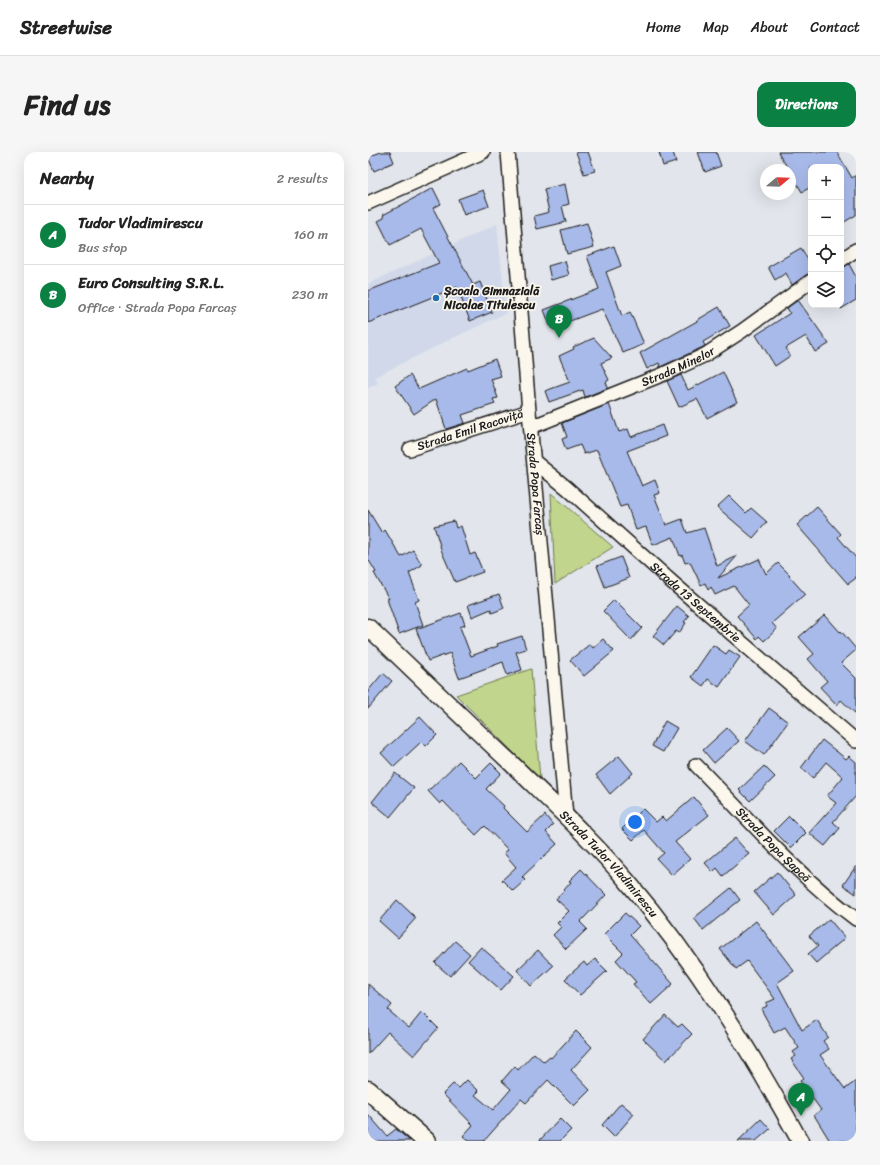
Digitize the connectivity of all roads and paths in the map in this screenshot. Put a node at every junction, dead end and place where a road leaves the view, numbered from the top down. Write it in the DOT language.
graph roads {
  1 [pos="483,152"];
  2 [pos="508,152"];
  3 [pos="368,203"];
  4 [pos="856,250"];
  5 [pos="844,258"];
  6 [pos="808,283"];
  7 [pos="529,411"];
  8 [pos="531,427"];
  9 [pos="410,449"];
  10 [pos="535,462"];
  11 [pos="368,627"];
  12 [pos="856,742"];
  13 [pos="696,765"];
  14 [pos="566,816"];
  15 [pos="856,919"];
  16 [pos="368,1090"];
  17 [pos="426,1141"];
  18 [pos="800,1141"];
  1 -- 3 [label="street"];
  2 -- 7 [label="street, Strada Popa Farcaș"];
  4 -- 5 [label="street"];
  6 -- 8 [label="street, Strada Minelor"];
  7 -- 8 [label="street, Strada Popa Farcaș"];
  7 -- 9 [label="street, Strada Emil Racoviță"];
  8 -- 10 [label="street, Strada Popa Farcaș"];
  10 -- 12 [label="street, Strada 13 Septembrie"];
  10 -- 14 [label="street, Strada Popa Farcaș"];
  11 -- 14 [label="street, Strada Tudor Vladimirescu"];
  13 -- 15 [label="street, Strada Popa Șapcă"];
  14 -- 18 [label="street, Strada Tudor Vladimirescu"];
  16 -- 17 [label="main road"];
}
